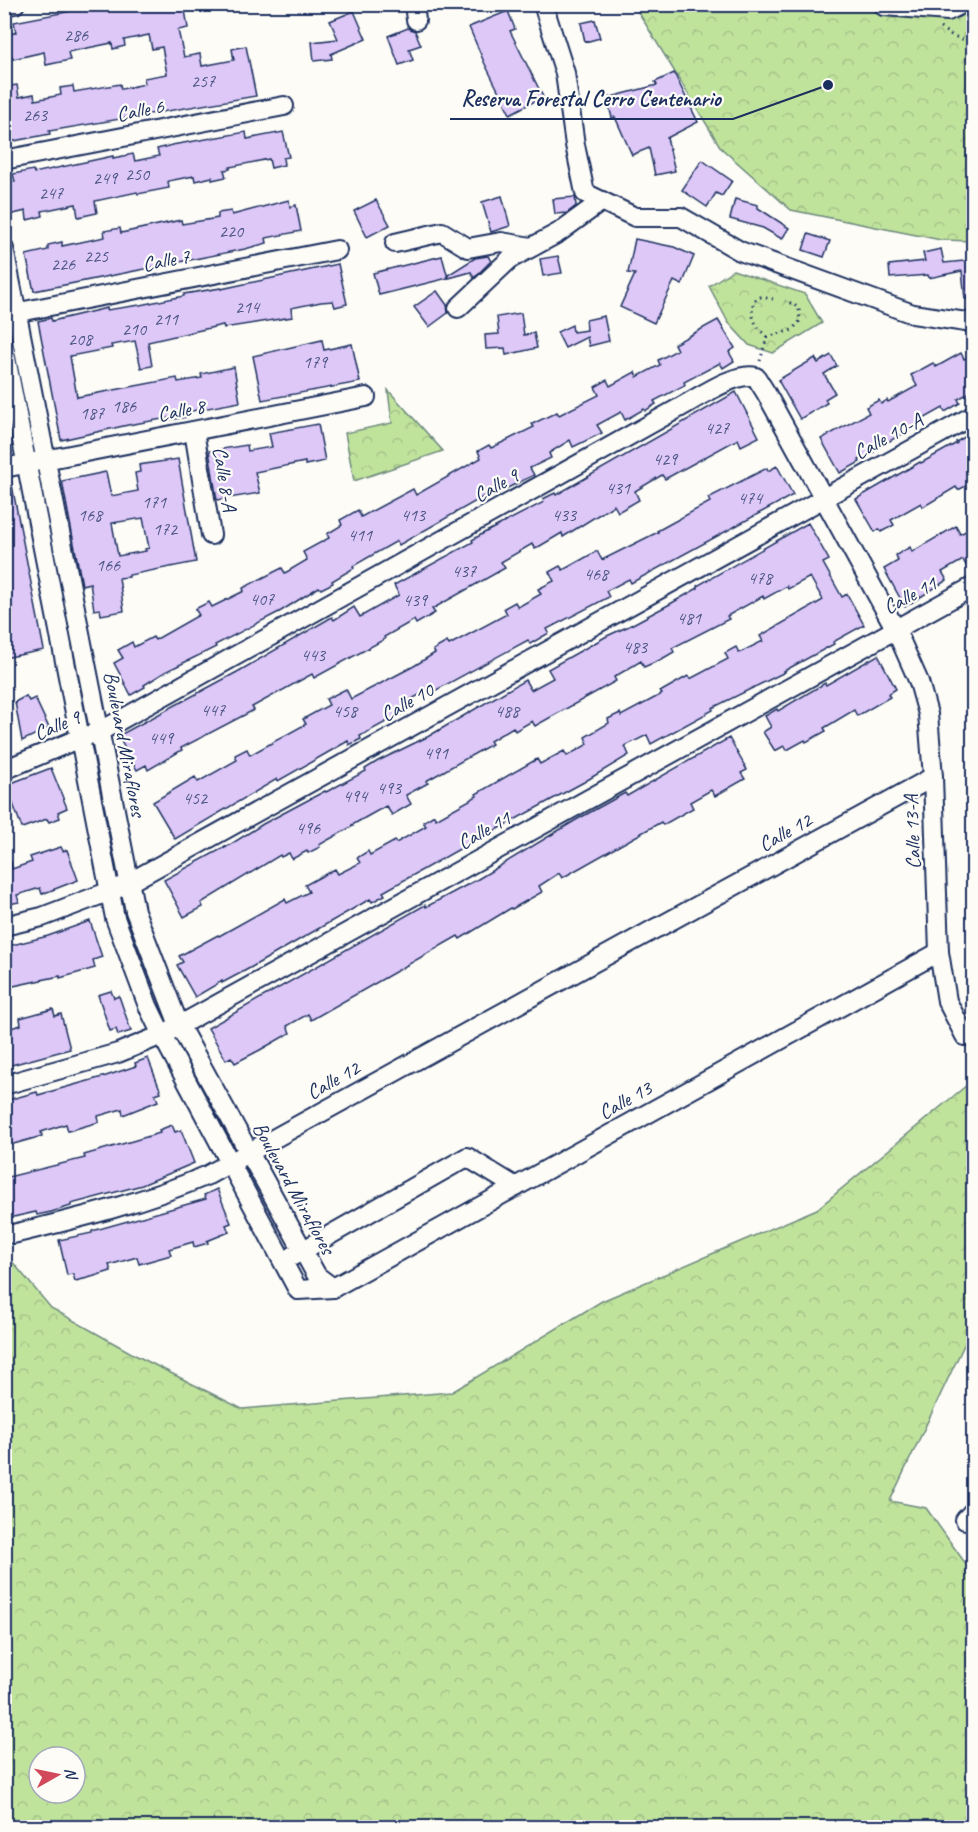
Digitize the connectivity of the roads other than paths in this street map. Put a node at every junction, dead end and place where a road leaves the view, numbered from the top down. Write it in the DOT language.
graph roads {
  1 [pos="15,4"];
  2 [pos="543,4"];
  3 [pos="962,4"];
  4 [pos="4,6"];
  5 [pos="884,6"];
  6 [pos="284,105"];
  7 [pos="4,160"];
  8 [pos="602,201"];
  9 [pos="395,243"];
  10 [pos="531,247"];
  11 [pos="4,249"];
  12 [pos="337,250"];
  13 [pos="458,308"];
  14 [pos="11,313"];
  15 [pos="974,321"];
  16 [pos="4,348"];
  17 [pos="366,397"];
  18 [pos="974,415"];
  19 [pos="194,431"];
  20 [pos="47,460"];
  21 [pos="27,464"];
  22 [pos="4,468"];
  23 [pos="824,497"];
  24 [pos="211,535"];
  25 [pos="974,586"];
  26 [pos="895,628"];
  27 [pos="99,732"];
  28 [pos="80,738"];
  29 [pos="4,770"];
  30 [pos="933,777"];
  31 [pos="129,882"];
  32 [pos="109,892"];
  33 [pos="4,927"];
  34 [pos="939,952"];
  35 [pos="179,1025"];
  36 [pos="162,1035"];
  37 [pos="965,1036"];
  38 [pos="4,1085"];
  39 [pos="249,1152"];
  40 [pos="230,1163"];
  41 [pos="516,1186"];
  42 [pos="13,1234"];
  43 [pos="303,1250"];
  44 [pos="284,1261"];
  45 [pos="333,1288"];
  1 -- 4 [label="street"];
  2 -- 8 [label="street"];
  3 -- 5 [label="street"];
  6 -- 7 [label="street, Calle 6"];
  8 -- 10 [label="street"];
  8 -- 15 [label="street"];
  9 -- 10 [label="street"];
  10 -- 13 [label="street"];
  11 -- 14 [label="street, Boulevard Miraflores"];
  12 -- 14 [label="street, Calle 7"];
  14 -- 20 [label="street, Boulevard Miraflores"];
  16 -- 21 [label="street, Boulevard Miraflores"];
  17 -- 19 [label="street, Calle 8"];
  18 -- 23 [label="street, Calle 10-A"];
  19 -- 20 [label="street, Calle 8"];
  19 -- 24 [label="street, Calle 8-A"];
  20 -- 21 [label="street, Calle 8"];
  20 -- 27 [label="street, Boulevard Miraflores"];
  21 -- 22 [label="street, Calle 8"];
  21 -- 28 [label="street, Boulevard Miraflores"];
  23 -- 26 [label="street"];
  23 -- 27 [label="street, Calle 9"];
  23 -- 31 [label="street, Calle 10"];
  25 -- 26 [label="street, Calle 11"];
  26 -- 30 [label="street, Calle 13-A"];
  26 -- 35 [label="street, Calle 11"];
  27 -- 28 [label="street, Calle 9"];
  27 -- 31 [label="street, Boulevard Miraflores"];
  28 -- 29 [label="street, Calle 9"];
  28 -- 32 [label="street, Boulevard Miraflores"];
  30 -- 34 [label="street, Calle 13-A"];
  30 -- 39 [label="street, Calle 12"];
  31 -- 32 [label="street, Calle 10"];
  31 -- 35 [label="street, Boulevard Miraflores"];
  32 -- 33 [label="street, Calle 10"];
  32 -- 36 [label="street, Boulevard Miraflores"];
  34 -- 37 [label="street, Calle 13-A"];
  34 -- 41 [label="street, Calle 13"];
  35 -- 36 [label="street, Calle 11"];
  35 -- 39 [label="street, Boulevard Miraflores"];
  36 -- 38 [label="street, Calle 11"];
  36 -- 40 [label="street, Boulevard Miraflores"];
  39 -- 40 [label="street, Calle 12"];
  39 -- 43 [label="street, Boulevard Miraflores"];
  40 -- 42 [label="street, Calle 12"];
  40 -- 44 [label="street, Boulevard Miraflores"];
  41 -- 43 [label="street"];
  41 -- 45 [label="street, Calle 13"];
  43 -- 44 [label="street"];
  43 -- 45 [label="street, Boulevard Miraflores"];
  44 -- 45 [label="street, Boulevard Miraflores"];
}
